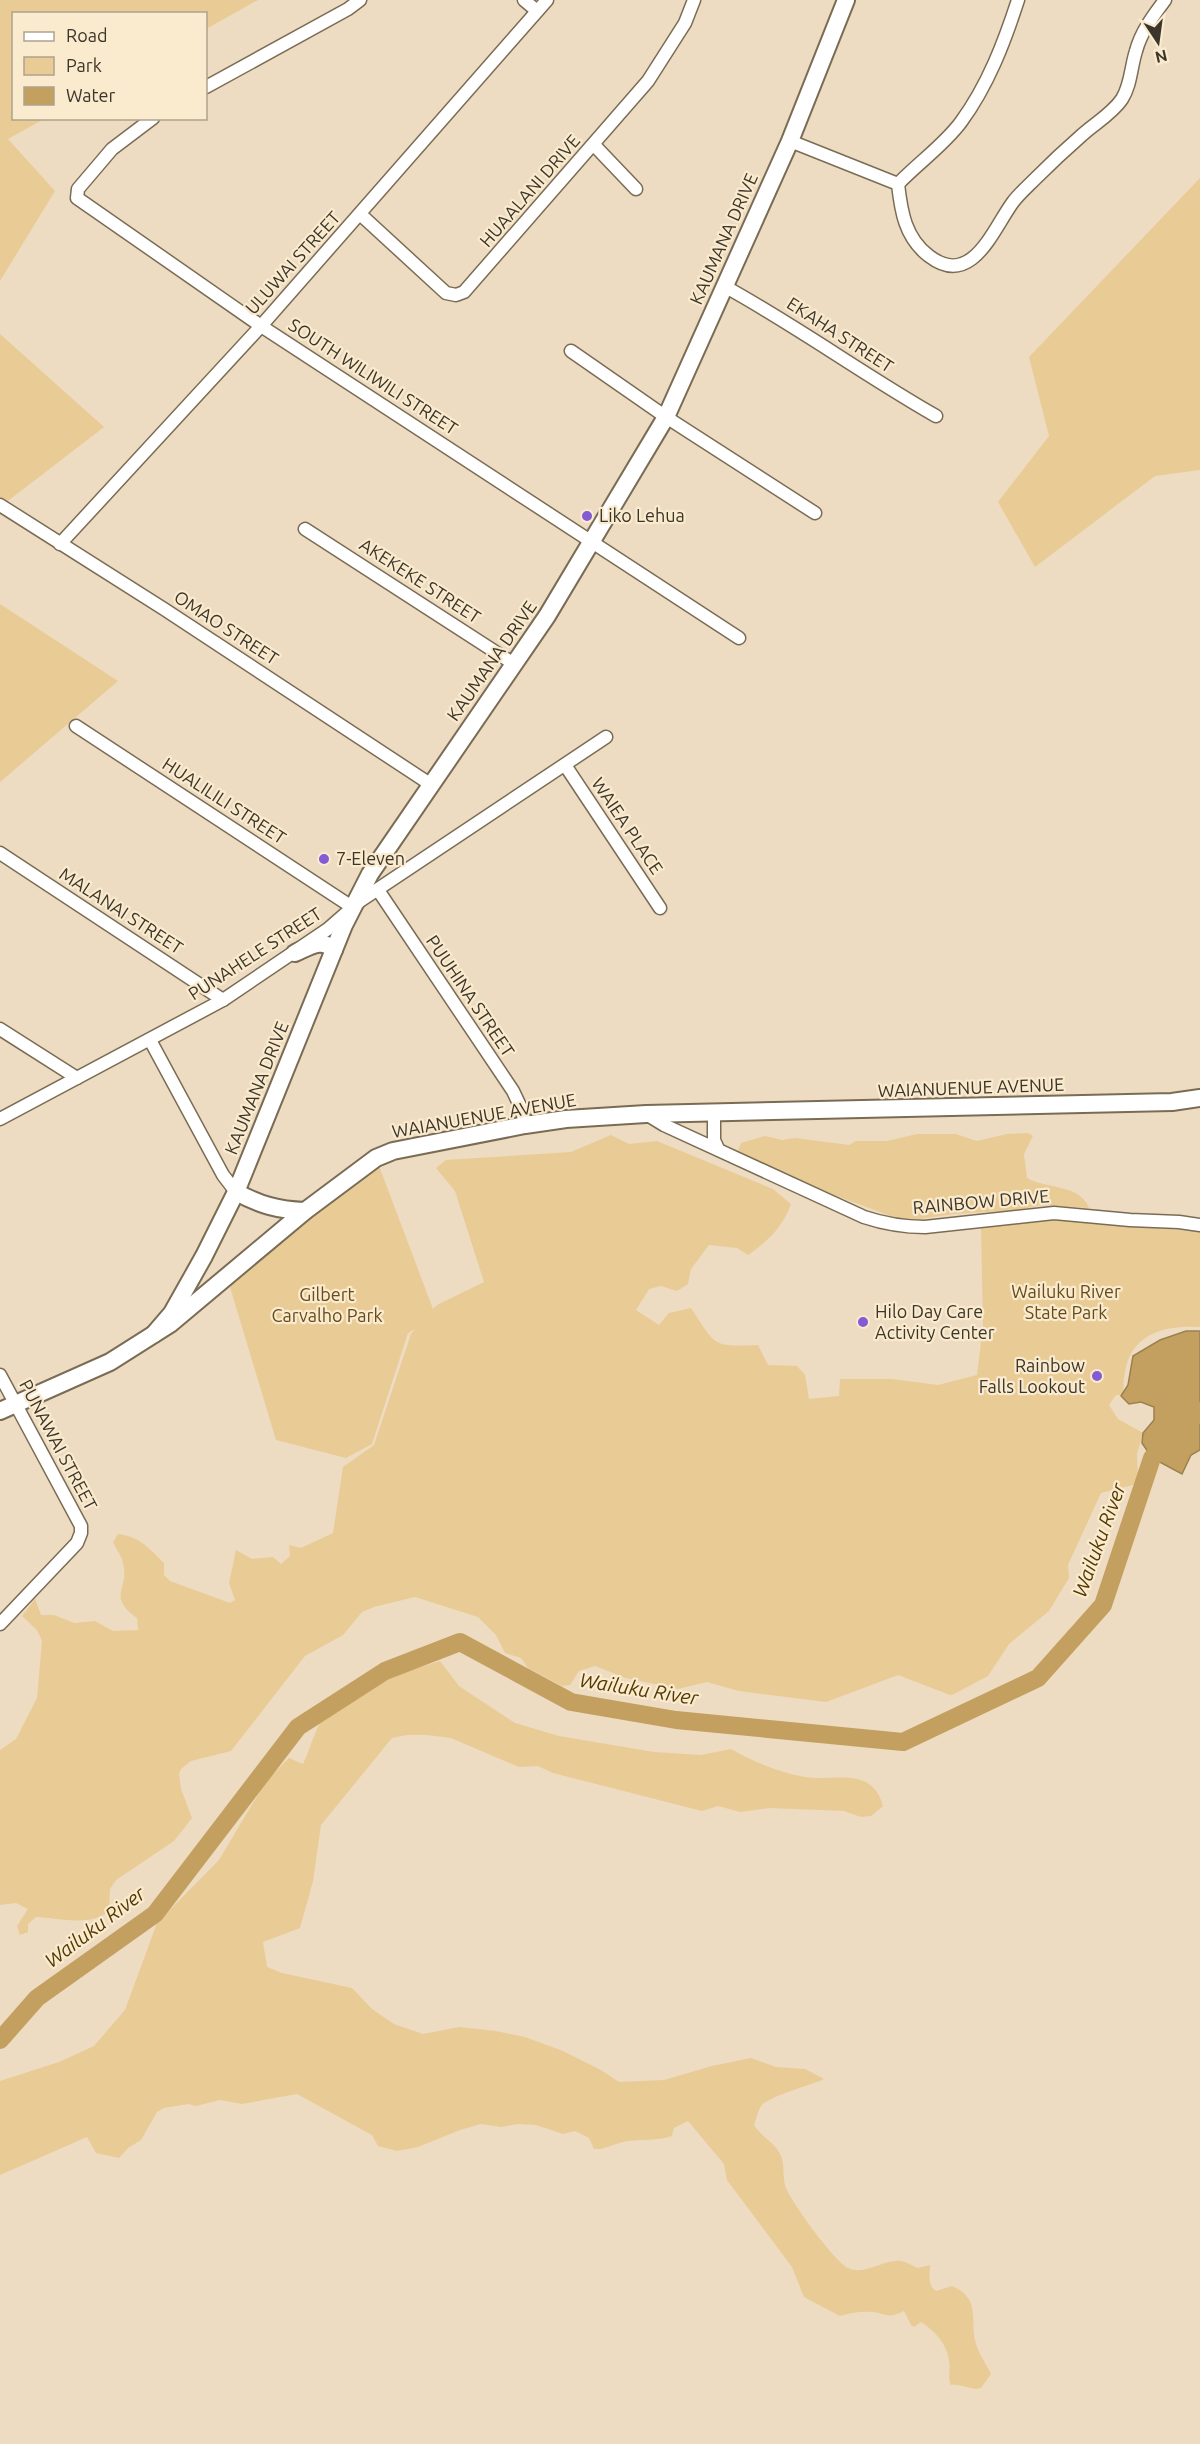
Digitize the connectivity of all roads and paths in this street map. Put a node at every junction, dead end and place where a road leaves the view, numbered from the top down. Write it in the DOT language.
graph roads {
  1 [pos="360,0"];
  2 [pos="524,0"];
  3 [pos="547,0"];
  4 [pos="694,0"];
  5 [pos="846,0"];
  6 [pos="1018,0"];
  7 [pos="1165,0"];
  8 [pos="537,11"];
  9 [pos="207,86"];
  10 [pos="150,120"];
  11 [pos="789,141"];
  12 [pos="594,146"];
  13 [pos="898,184"];
  14 [pos="636,189"];
  15 [pos="360,214"];
  16 [pos="724,286"];
  17 [pos="261,326"];
  18 [pos="571,351"];
  19 [pos="936,416"];
  20 [pos="666,417"];
  21 [pos="0,506"];
  22 [pos="815,513"];
  23 [pos="305,529"];
  24 [pos="593,541"];
  25 [pos="60,544"];
  26 [pos="739,638"];
  27 [pos="514,664"];
  28 [pos="76,726"];
  29 [pos="606,737"];
  30 [pos="565,765"];
  31 [pos="430,784"];
  32 [pos="0,853"];
  33 [pos="378,890"];
  34 [pos="352,907"];
  35 [pos="660,908"];
  36 [pos="334,950"];
  37 [pos="295,953"];
  38 [pos="223,999"];
  39 [pos="0,1029"];
  40 [pos="150,1040"];
  41 [pos="77,1078"];
  42 [pos="1200,1098"];
  43 [pos="646,1114"];
  44 [pos="714,1114"];
  45 [pos="0,1119"];
  46 [pos="525,1125"];
  47 [pos="718,1149"];
  48 [pos="236,1192"];
  49 [pos="305,1211"];
  50 [pos="1200,1225"];
  51 [pos="154,1334"];
  52 [pos="0,1375"];
  53 [pos="8,1407"];
  54 [pos="0,1624"];
  1 -- 9 [label="street"];
  2 -- 8 [label="street"];
  3 -- 8 [label="street, ULUWAI STREET"];
  4 -- 12 [label="street, HUAALANI DRIVE"];
  5 -- 11 [label="street, KAUMANA DRIVE"];
  6 -- 13 [label="street"];
  7 -- 13 [label="street"];
  8 -- 15 [label="street, ULUWAI STREET"];
  10 -- 17 [label="street, SOUTH WILIWILI STREET"];
  11 -- 13 [label="street"];
  11 -- 16 [label="street, KAUMANA DRIVE"];
  12 -- 14 [label="street"];
  12 -- 15 [label="street, HUAALANI DRIVE"];
  15 -- 17 [label="street, ULUWAI STREET"];
  16 -- 19 [label="street, EKAHA STREET"];
  16 -- 20 [label="street, KAUMANA DRIVE"];
  17 -- 24 [label="street, SOUTH WILIWILI STREET"];
  17 -- 25 [label="street, ULUWAI STREET"];
  18 -- 20 [label="street"];
  20 -- 22 [label="street"];
  20 -- 24 [label="street, KAUMANA DRIVE"];
  21 -- 25 [label="street, OMAO STREET"];
  23 -- 27 [label="street, AKEKEKE STREET"];
  24 -- 26 [label="street, SOUTH WILIWILI STREET"];
  24 -- 27 [label="street, KAUMANA DRIVE"];
  25 -- 31 [label="street, OMAO STREET"];
  27 -- 31 [label="street, KAUMANA DRIVE"];
  28 -- 34 [label="street, HUALILILI STREET"];
  29 -- 30 [label="street, PUNAHELE STREET"];
  30 -- 33 [label="street, PUNAHELE STREET"];
  30 -- 35 [label="street, WAIEA PLACE"];
  31 -- 34 [label="street, KAUMANA DRIVE"];
  32 -- 38 [label="street, MALANAI STREET"];
  33 -- 34 [label="street, PUNAHELE STREET"];
  33 -- 46 [label="street, PUUHINA STREET"];
  34 -- 36 [label="street, KAUMANA DRIVE"];
  34 -- 37 [label="street, PUNAHELE STREET"];
  36 -- 37 [label="street"];
  36 -- 48 [label="street, KAUMANA DRIVE"];
  37 -- 38 [label="street, PUNAHELE STREET"];
  38 -- 40 [label="street, PUNAHELE STREET"];
  39 -- 41 [label="street"];
  40 -- 41 [label="street, PUNAHELE STREET"];
  40 -- 48 [label="street"];
  41 -- 45 [label="street, PUNAHELE STREET"];
  42 -- 44 [label="street, WAIANUENUE AVENUE"];
  43 -- 44 [label="street, WAIANUENUE AVENUE"];
  43 -- 46 [label="street, WAIANUENUE AVENUE"];
  43 -- 47 [label="street, RAINBOW DRIVE"];
  44 -- 47 [label="street"];
  46 -- 49 [label="street, WAIANUENUE AVENUE"];
  47 -- 50 [label="street, RAINBOW DRIVE"];
  48 -- 49 [label="street"];
  48 -- 51 [label="street, KAUMANA DRIVE"];
  49 -- 51 [label="street, WAIANUENUE AVENUE"];
  51 -- 53 [label="street, WAIANUENUE AVENUE"];
  52 -- 53 [label="street, PUNAWAI STREET"];
  53 -- 54 [label="street, PUNAWAI STREET"];
}
